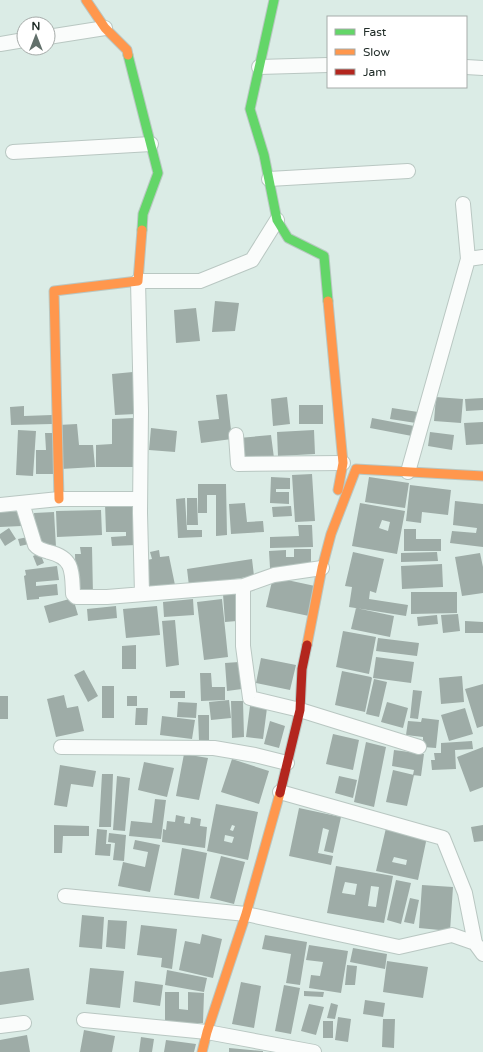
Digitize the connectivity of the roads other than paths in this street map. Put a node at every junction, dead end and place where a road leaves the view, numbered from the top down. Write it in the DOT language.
graph roads {
  1 [pos="86,0"];
  2 [pos="274,0"];
  3 [pos="105,28"];
  4 [pos="56,36"];
  5 [pos="16,41"];
  6 [pos="0,44"];
  7 [pos="327,65"];
  8 [pos="259,67"];
  9 [pos="467,67"];
  10 [pos="483,68"];
  11 [pos="151,144"];
  12 [pos="13,152"];
  13 [pos="408,171"];
  14 [pos="269,179"];
  15 [pos="463,204"];
  16 [pos="277,220"];
  17 [pos="483,257"];
  18 [pos="468,259"];
  19 [pos="138,281"];
  20 [pos="236,435"];
  21 [pos="343,463"];
  22 [pos="408,472"];
  23 [pos="483,476"];
  24 [pos="58,499"];
  25 [pos="140,499"];
  26 [pos="22,503"];
  27 [pos="0,505"];
  28 [pos="332,534"];
  29 [pos="322,568"];
  30 [pos="243,586"];
  31 [pos="142,594"];
  32 [pos="300,710"];
  33 [pos="61,747"];
  34 [pos="419,747"];
  35 [pos="287,763"];
  36 [pos="280,792"];
  37 [pos="65,896"];
  38 [pos="246,914"];
  39 [pos="475,943"];
  40 [pos="483,954"];
  41 [pos="84,1020"];
  42 [pos="24,1023"];
  43 [pos="0,1026"];
  44 [pos="207,1032"];
  45 [pos="202,1052"];
  46 [pos="314,1052"];
  1 -- 3 [label="street"];
  2 -- 8 [label="street"];
  3 -- 4 [label="street"];
  3 -- 11 [label="street"];
  5 -- 6 [label="street"];
  7 -- 8 [label="street"];
  8 -- 14 [label="street"];
  9 -- 10 [label="street"];
  11 -- 12 [label="street"];
  11 -- 19 [label="street"];
  13 -- 14 [label="street"];
  14 -- 16 [label="street"];
  15 -- 18 [label="street"];
  16 -- 19 [label="street"];
  16 -- 21 [label="street"];
  17 -- 18 [label="street"];
  18 -- 22 [label="street"];
  19 -- 24 [label="street"];
  19 -- 25 [label="street"];
  20 -- 21 [label="street"];
  21 -- 28 [label="street"];
  22 -- 23 [label="street"];
  22 -- 28 [label="street"];
  24 -- 25 [label="street"];
  24 -- 26 [label="street"];
  25 -- 31 [label="street"];
  26 -- 27 [label="street"];
  26 -- 31 [label="street"];
  28 -- 29 [label="street"];
  29 -- 30 [label="street"];
  29 -- 32 [label="street"];
  30 -- 31 [label="street"];
  30 -- 32 [label="street"];
  32 -- 34 [label="street"];
  32 -- 35 [label="street"];
  33 -- 35 [label="street"];
  35 -- 36 [label="street"];
  36 -- 38 [label="street"];
  36 -- 39 [label="street"];
  37 -- 38 [label="street"];
  38 -- 39 [label="street"];
  38 -- 44 [label="street"];
  39 -- 40 [label="street"];
  41 -- 44 [label="street"];
  42 -- 43 [label="street"];
  44 -- 45 [label="street"];
  44 -- 46 [label="street"];
}
